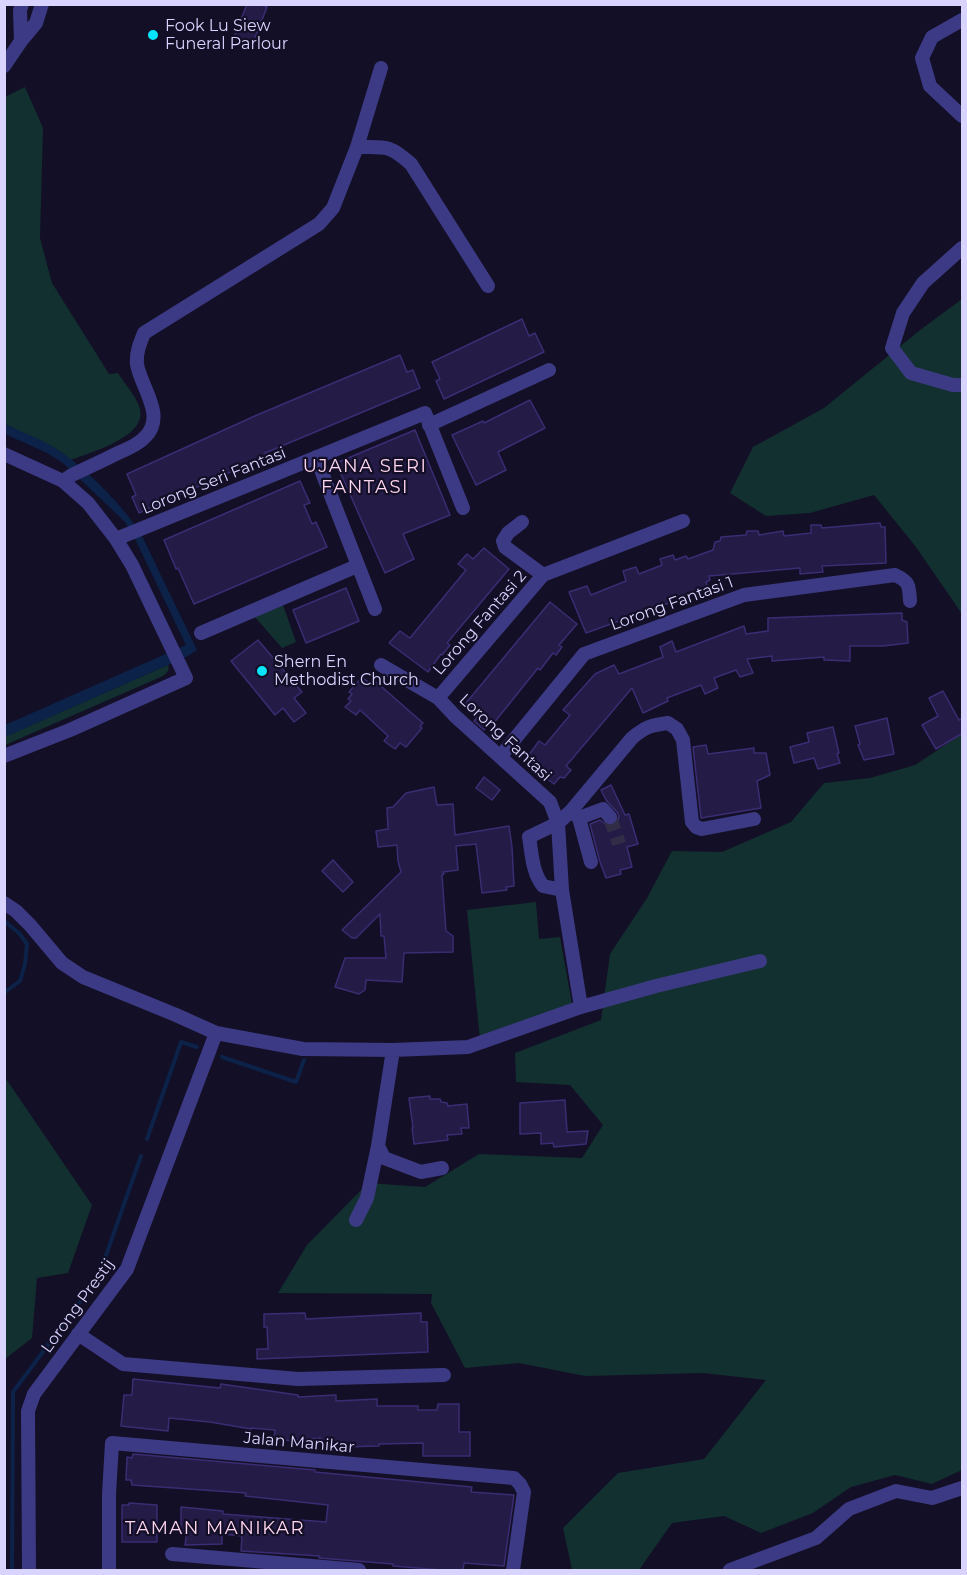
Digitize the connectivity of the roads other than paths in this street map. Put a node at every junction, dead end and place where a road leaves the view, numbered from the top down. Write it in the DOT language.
graph roads {
  1 [pos="22,4"];
  2 [pos="42,4"];
  3 [pos="963,20"];
  4 [pos="21,41"];
  5 [pos="4,66"];
  6 [pos="381,68"];
  7 [pos="963,116"];
  8 [pos="357,147"];
  9 [pos="963,248"];
  10 [pos="488,286"];
  11 [pos="549,370"];
  12 [pos="963,385"];
  13 [pos="427,419"];
  14 [pos="4,454"];
  15 [pos="316,457"];
  16 [pos="68,478"];
  17 [pos="463,508"];
  18 [pos="683,520"];
  19 [pos="522,522"];
  20 [pos="122,536"];
  21 [pos="357,566"];
  22 [pos="543,575"];
  23 [pos="910,601"];
  24 [pos="375,609"];
  25 [pos="201,633"];
  26 [pos="381,665"];
  27 [pos="438,698"];
  28 [pos="4,756"];
  29 [pos="500,757"];
  30 [pos="575,815"];
  31 [pos="610,817"];
  32 [pos="754,819"];
  33 [pos="558,823"];
  34 [pos="591,862"];
  35 [pos="562,890"];
  36 [pos="4,903"];
  37 [pos="760,961"];
  38 [pos="581,1007"];
  39 [pos="216,1033"];
  40 [pos="393,1050"];
  41 [pos="378,1146"];
  42 [pos="441,1168"];
  43 [pos="356,1220"];
  44 [pos="78,1334"];
  45 [pos="444,1375"];
  46 [pos="963,1488"];
  47 [pos="172,1554"];
  48 [pos="231,1565"];
  49 [pos="29,1570"];
  50 [pos="109,1570"];
  51 [pos="359,1570"];
  52 [pos="513,1570"];
  53 [pos="730,1570"];
  1 -- 4 [label="street"];
  2 -- 4 [label="street"];
  3 -- 7 [label="street"];
  4 -- 5 [label="street"];
  6 -- 8 [label="street"];
  8 -- 10 [label="street"];
  8 -- 16 [label="street"];
  9 -- 12 [label="street"];
  11 -- 13 [label="street, Lorong Seri Fantasi"];
  13 -- 15 [label="street, Lorong Seri Fantasi"];
  13 -- 17 [label="street"];
  14 -- 16 [label="street"];
  15 -- 20 [label="street, Lorong Seri Fantasi"];
  15 -- 21 [label="street"];
  16 -- 20 [label="street"];
  18 -- 22 [label="street, Lorong Fantasi 2"];
  19 -- 22 [label="street"];
  20 -- 28 [label="street"];
  21 -- 24 [label="street"];
  21 -- 25 [label="street"];
  22 -- 27 [label="street, Lorong Fantasi 2"];
  23 -- 29 [label="street, Lorong Fantasi 1"];
  26 -- 27 [label="street, Lorong Fantasi"];
  27 -- 29 [label="street, Lorong Fantasi"];
  29 -- 33 [label="street, Lorong Fantasi"];
  30 -- 31 [label="street"];
  30 -- 32 [label="street"];
  30 -- 33 [label="street"];
  30 -- 34 [label="street"];
  33 -- 35 [label="street, Lorong Fantasi"];
  33 -- 35 [label="street"];
  35 -- 38 [label="street, Lorong Fantasi"];
  36 -- 39 [label="street"];
  37 -- 38 [label="street"];
  38 -- 40 [label="street"];
  39 -- 40 [label="street"];
  39 -- 44 [label="street, Lorong Prestij"];
  40 -- 41 [label="street"];
  41 -- 42 [label="street"];
  41 -- 43 [label="street"];
  44 -- 45 [label="street"];
  44 -- 49 [label="street, Lorong Prestij"];
  46 -- 53 [label="street"];
  47 -- 48 [label="street"];
  48 -- 51 [label="street"];
  50 -- 52 [label="street, Jalan Manikar"];
}
